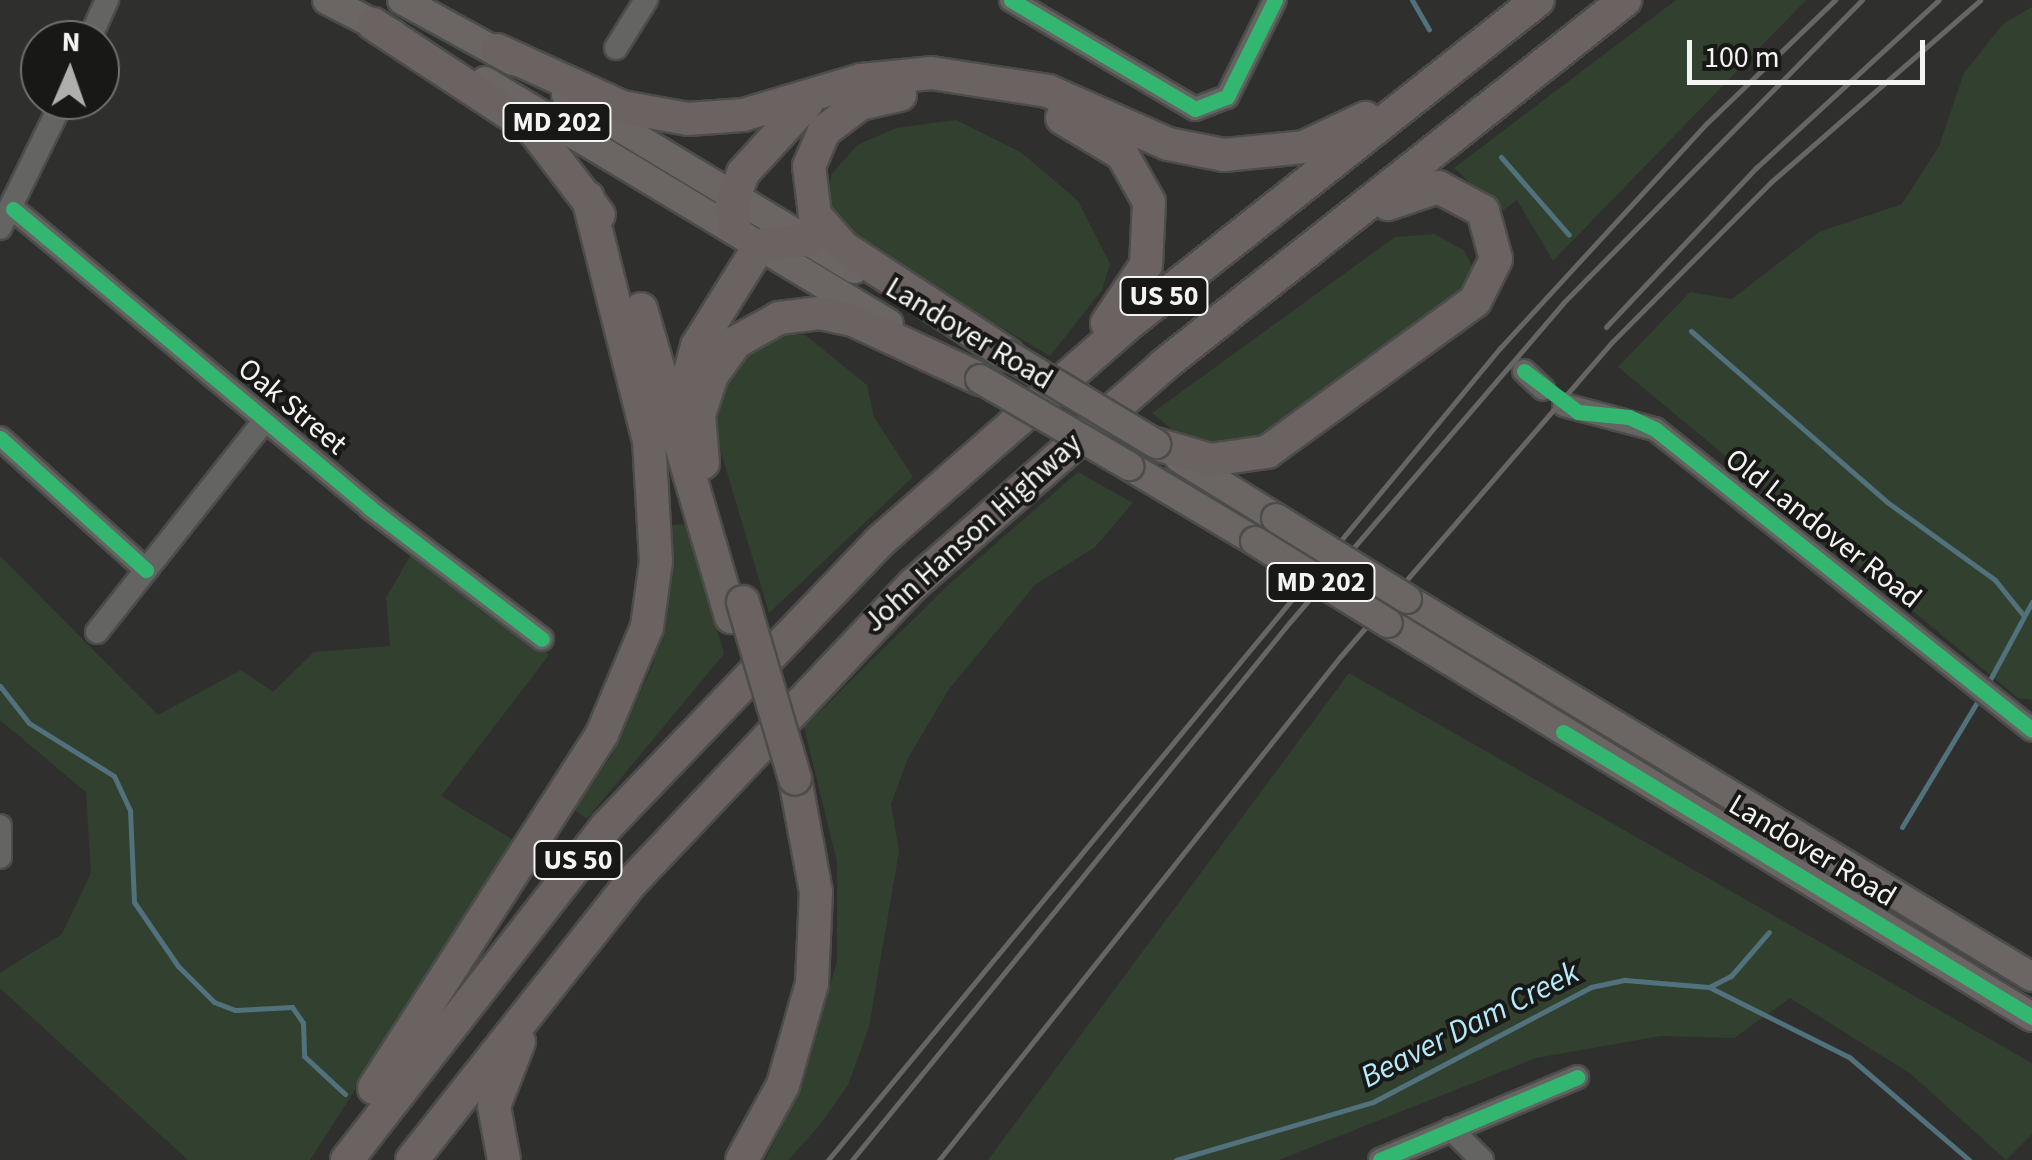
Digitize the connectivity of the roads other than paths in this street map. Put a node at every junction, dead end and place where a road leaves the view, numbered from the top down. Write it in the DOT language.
graph roads {
  1 [pos="327,0"];
  2 [pos="402,0"];
  3 [pos="646,0"];
  4 [pos="1011,0"];
  5 [pos="1275,0"];
  6 [pos="1538,0"];
  7 [pos="1625,0"];
  8 [pos="373,24"];
  9 [pos="1506,25"];
  10 [pos="616,48"];
  11 [pos="497,50"];
  12 [pos="823,92"];
  13 [pos="53,120"];
  14 [pos="733,195"];
  15 [pos="588,198"];
  16 [pos="6,218"];
  17 [pos="747,237"];
  18 [pos="808,240"];
  19 [pos="1008,356"];
  20 [pos="1165,364"];
  21 [pos="1524,372"];
  22 [pos="980,379"];
  23 [pos="1543,389"];
  24 [pos="1564,406"];
  25 [pos="265,420"];
  26 [pos="1014,420"];
  27 [pos="678,428"];
  28 [pos="0,438"];
  29 [pos="1156,444"];
  30 [pos="146,570"];
  31 [pos="737,610"];
  32 [pos="98,632"];
  33 [pos="542,639"];
  34 [pos="2032,730"];
  35 [pos="788,785"];
  36 [pos="0,826"];
  37 [pos="0,857"];
  38 [pos="563,963"];
  39 [pos="2032,977"];
  40 [pos="2032,1017"];
  41 [pos="1577,1078"];
  42 [pos="1451,1129"];
  43 [pos="328,1160"];
  44 [pos="347,1160"];
  45 [pos="412,1160"];
  46 [pos="504,1160"];
  47 [pos="720,1160"];
  48 [pos="742,1160"];
  49 [pos="1380,1160"];
  50 [pos="1482,1160"];
  1 -- 8 [label="main road, Landover Road / MD 202"];
  2 -- 11 [label="main road, Landover Road / MD 202"];
  3 -- 10 [label="street"];
  4 -- 5 [label="street"];
  6 -- 9 [label="highway, John Hanson Highway / US 50"];
  7 -- 20 [label="highway, John Hanson Highway / US 50"];
  8 -- 15 [label="highway"];
  8 -- 17 [label="main road, Landover Road / MD 202"];
  9 -- 12 [label="highway"];
  9 -- 26 [label="highway, John Hanson Highway / US 50"];
  11 -- 12 [label="highway"];
  11 -- 14 [label="main road, Landover Road / MD 202"];
  12 -- 14 [label="highway"];
  13 -- 16 [label="street"];
  14 -- 17 [label="highway"];
  14 -- 18 [label="main road, Landover Road / MD 202"];
  15 -- 27 [label="highway"];
  15 -- 43 [label="highway"];
  16 -- 25 [label="street, Oak Street"];
  17 -- 18 [label="highway"];
  17 -- 22 [label="main road, Landover Road / MD 202"];
  17 -- 27 [label="highway"];
  18 -- 19 [label="main road, Landover Road / MD 202"];
  19 -- 26 [label="highway"];
  19 -- 29 [label="main road, Landover Road / MD 202, bridge"];
  20 -- 29 [label="highway"];
  20 -- 38 [label="highway, John Hanson Highway / US 50"];
  21 -- 23 [label="street"];
  22 -- 31 [label="highway"];
  22 -- 40 [label="main road, Landover Road / MD 202, bridge"];
  24 -- 34 [label="street, Old Landover Road"];
  25 -- 30 [label="street"];
  25 -- 33 [label="street, Oak Street"];
  26 -- 44 [label="highway, John Hanson Highway / US 50"];
  27 -- 31 [label="highway"];
  28 -- 30 [label="street"];
  29 -- 39 [label="main road, Landover Road / MD 202, bridge"];
  30 -- 32 [label="street"];
  31 -- 35 [label="highway, bridge"];
  35 -- 47 [label="highway"];
  35 -- 48 [label="highway"];
  36 -- 37 [label="street"];
  38 -- 45 [label="highway, John Hanson Highway / US 50"];
  38 -- 46 [label="highway"];
  41 -- 42 [label="street"];
  42 -- 49 [label="street"];
  42 -- 50 [label="street"];
}
